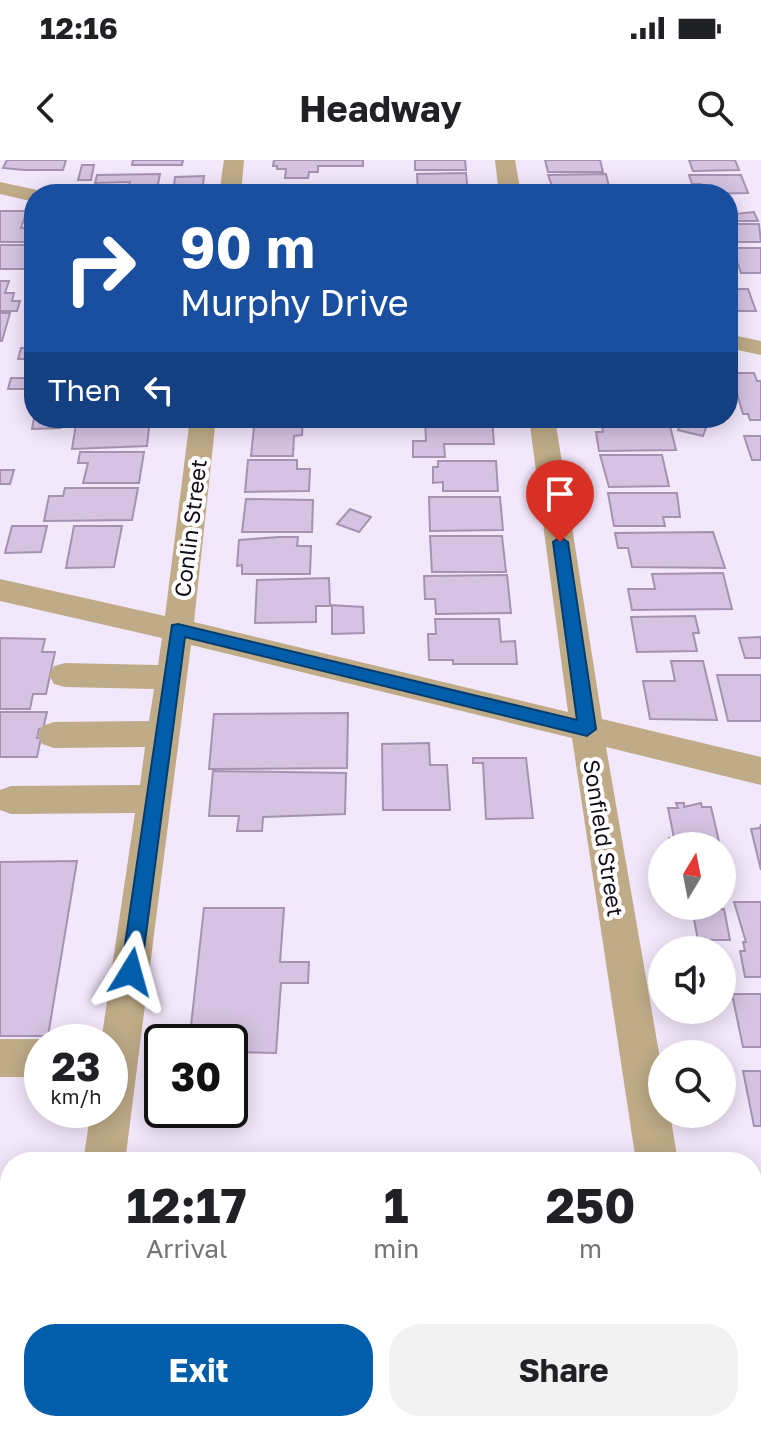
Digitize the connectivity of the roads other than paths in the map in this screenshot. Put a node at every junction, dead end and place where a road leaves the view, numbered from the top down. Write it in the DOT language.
graph roads {
  1 [pos="234,160"];
  2 [pos="505,160"];
  3 [pos="231,184"];
  4 [pos="509,184"];
  5 [pos="0,188"];
  6 [pos="24,194"];
  7 [pos="738,343"];
  8 [pos="761,348"];
  9 [pos="202,428"];
  10 [pos="543,428"];
  11 [pos="0,590"];
  12 [pos="178,630"];
  13 [pos="65,675"];
  14 [pos="171,677"];
  15 [pos="587,729"];
  16 [pos="163,734"];
  17 [pos="54,735"];
  18 [pos="761,771"];
  19 [pos="154,799"];
  20 [pos="11,800"];
  21 [pos="119,1024"];
  22 [pos="0,1058"];
  23 [pos="24,1058"];
  24 [pos="107,1128"];
  25 [pos="105,1152"];
  26 [pos="655,1152"];
  1 -- 3 [label="street"];
  2 -- 4 [label="street"];
  5 -- 6 [label="street"];
  7 -- 8 [label="street"];
  9 -- 12 [label="street, Conlin Street"];
  10 -- 15 [label="street, Sonfield Street"];
  11 -- 12 [label="street"];
  12 -- 14 [label="street, Conlin Street"];
  12 -- 15 [label="street"];
  13 -- 14 [label="street"];
  14 -- 16 [label="street, Conlin Street"];
  15 -- 18 [label="street"];
  15 -- 26 [label="street, Sonfield Street"];
  16 -- 17 [label="street"];
  16 -- 19 [label="street, Conlin Street"];
  19 -- 20 [label="street"];
  19 -- 21 [label="street, Conlin Street"];
  22 -- 23 [label="street"];
  24 -- 25 [label="street, Conlin Street"];
}
